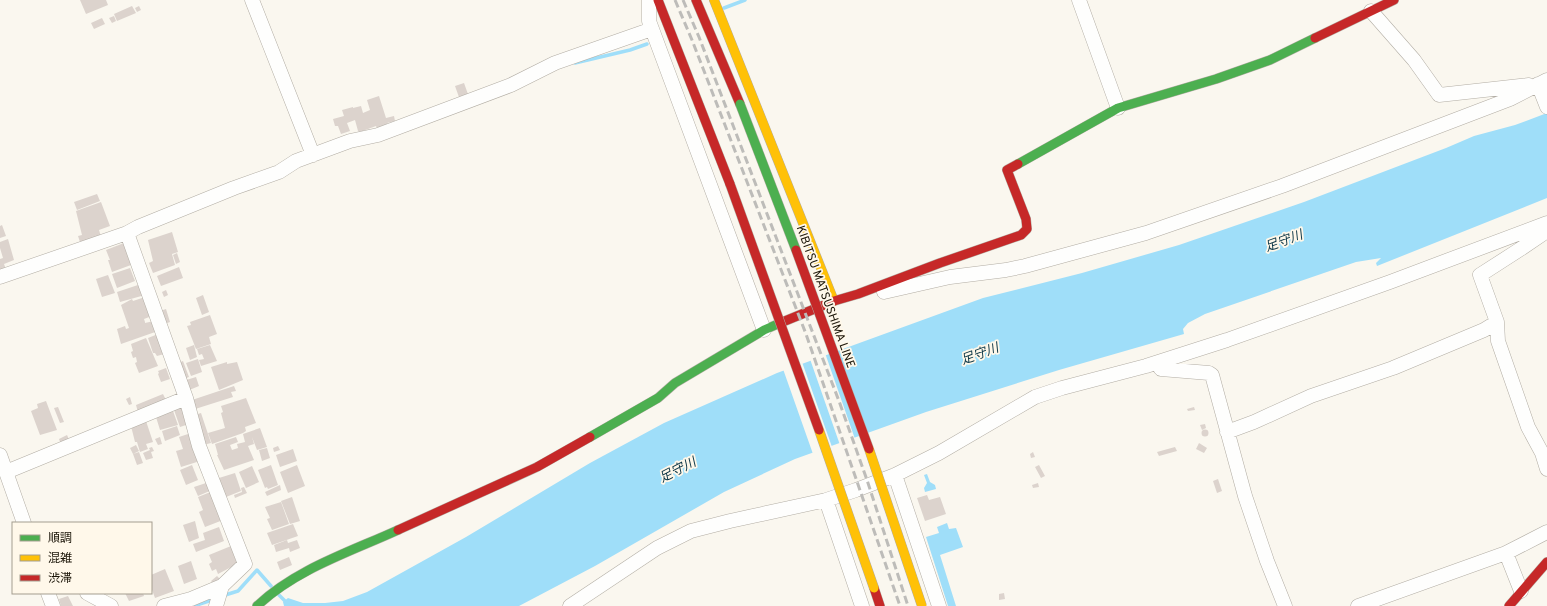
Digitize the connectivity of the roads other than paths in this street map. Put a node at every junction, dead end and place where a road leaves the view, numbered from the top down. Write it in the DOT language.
graph roads {
  1 [pos="252,0"];
  2 [pos="649,0"];
  3 [pos="658,0"];
  4 [pos="696,0"];
  5 [pos="714,0"];
  6 [pos="1079,0"];
  7 [pos="1394,0"];
  8 [pos="1371,12"];
  9 [pos="652,29"];
  10 [pos="1542,85"];
  11 [pos="1547,107"];
  12 [pos="1118,108"];
  13 [pos="313,155"];
  14 [pos="1547,222"];
  15 [pos="1547,231"];
  16 [pos="128,235"];
  17 [pos="0,278"];
  18 [pos="858,294"];
  19 [pos="834,301"];
  20 [pos="1497,322"];
  21 [pos="764,330"];
  22 [pos="1156,363"];
  23 [pos="186,398"];
  24 [pos="1227,432"];
  25 [pos="0,455"];
  26 [pos="1547,469"];
  27 [pos="6,472"];
  28 [pos="895,475"];
  29 [pos="826,500"];
  30 [pos="24,522"];
  31 [pos="1547,532"];
  32 [pos="1506,553"];
  33 [pos="1547,562"];
  34 [pos="1521,591"];
  35 [pos="48,594"];
  36 [pos="89,594"];
  37 [pos="219,597"];
  38 [pos="53,606"];
  39 [pos="111,606"];
  40 [pos="164,606"];
  41 [pos="257,606"];
  42 [pos="570,606"];
  43 [pos="862,606"];
  44 [pos="880,606"];
  45 [pos="922,606"];
  46 [pos="939,606"];
  47 [pos="1285,606"];
  48 [pos="1358,606"];
  49 [pos="1509,606"];
  1 -- 13 [label="street"];
  2 -- 9 [label="street"];
  3 -- 44 [label="main road, bridge"];
  4 -- 45 [label="main road, KIBITSU MATSUSHIMA LINE, bridge"];
  5 -- 19 [label="main road"];
  6 -- 12 [label="street"];
  7 -- 8 [label="main road"];
  8 -- 10 [label="street"];
  8 -- 12 [label="main road"];
  9 -- 13 [label="street"];
  9 -- 21 [label="street"];
  10 -- 11 [label="street"];
  10 -- 18 [label="street"];
  12 -- 18 [label="main road"];
  13 -- 16 [label="street"];
  14 -- 22 [label="street"];
  15 -- 20 [label="street"];
  16 -- 17 [label="street"];
  16 -- 23 [label="street"];
  18 -- 19 [label="main road"];
  19 -- 21 [label="main road"];
  20 -- 24 [label="street"];
  20 -- 26 [label="street"];
  21 -- 41 [label="main road"];
  22 -- 24 [label="street"];
  22 -- 28 [label="street"];
  23 -- 27 [label="street"];
  23 -- 37 [label="street"];
  24 -- 47 [label="street"];
  25 -- 27 [label="street"];
  27 -- 30 [label="street"];
  28 -- 29 [label="street"];
  28 -- 46 [label="street"];
  29 -- 42 [label="street"];
  29 -- 43 [label="street"];
  31 -- 32 [label="street"];
  32 -- 34 [label="street"];
  32 -- 48 [label="street"];
  33 -- 34 [label="main road"];
  34 -- 49 [label="main road"];
  35 -- 38 [label="street"];
  36 -- 39 [label="street"];
  37 -- 40 [label="street"];
}
